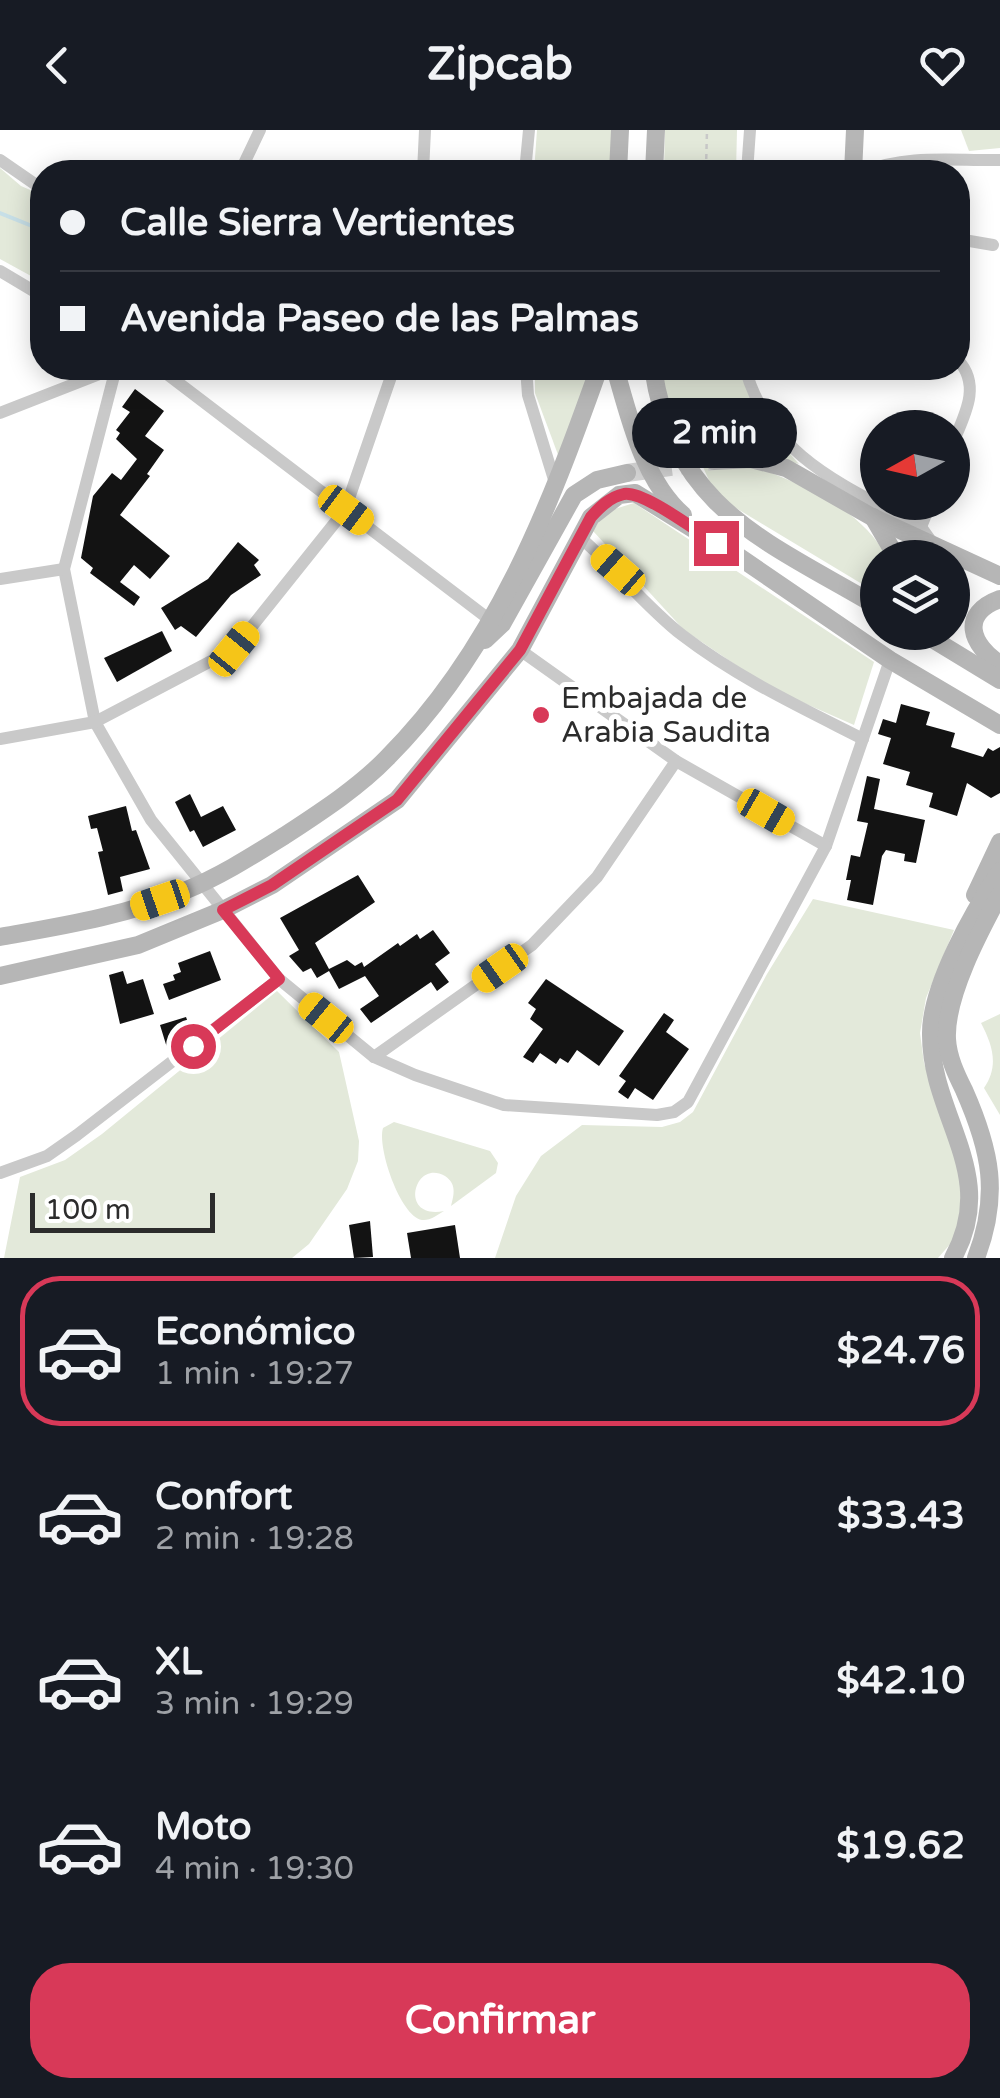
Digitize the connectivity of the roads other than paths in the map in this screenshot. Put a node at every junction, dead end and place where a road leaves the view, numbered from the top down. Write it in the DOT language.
graph roads {
  1 [pos="260,130"];
  2 [pos="425,130"];
  3 [pos="529,130"];
  4 [pos="620,130"];
  5 [pos="656,130"];
  6 [pos="750,130"];
  7 [pos="855,130"];
  8 [pos="0,160"];
  9 [pos="246,160"];
  10 [pos="424,160"];
  11 [pos="526,160"];
  12 [pos="619,160"];
  13 [pos="655,160"];
  14 [pos="748,160"];
  15 [pos="854,160"];
  16 [pos="932,160"];
  17 [pos="970,160"];
  18 [pos="970,160"];
  19 [pos="1000,160"];
  20 [pos="30,181"];
  21 [pos="970,241"];
  22 [pos="993,245"];
  23 [pos="0,271"];
  24 [pos="30,289"];
  25 [pos="86,380"];
  26 [pos="113,380"];
  27 [pos="175,380"];
  28 [pos="390,380"];
  29 [pos="527,380"];
  30 [pos="595,380"];
  31 [pos="619,380"];
  32 [pos="656,380"];
  33 [pos="751,380"];
  34 [pos="969,380"];
  35 [pos="965,410"];
  36 [pos="0,414"];
  37 [pos="714,461"];
  38 [pos="627,473"];
  39 [pos="556,488"];
  40 [pos="346,510"];
  41 [pos="860,510"];
  42 [pos="882,520"];
  43 [pos="928,520"];
  44 [pos="926,534"];
  45 [pos="582,539"];
  46 [pos="716,543"];
  47 [pos="64,569"];
  48 [pos="1000,576"];
  49 [pos="0,579"];
  50 [pos="860,596"];
  51 [pos="1000,599"];
  52 [pos="490,620"];
  53 [pos="477,647"];
  54 [pos="520,650"];
  55 [pos="950,650"];
  56 [pos="890,660"];
  57 [pos="1000,664"];
  58 [pos="1000,680"];
  59 [pos="95,722"];
  60 [pos="1000,725"];
  61 [pos="0,739"];
  62 [pos="863,739"];
  63 [pos="676,760"];
  64 [pos="1000,842"];
  65 [pos="826,846"];
  66 [pos="1000,871"];
  67 [pos="200,884"];
  68 [pos="1000,894"];
  69 [pos="1000,902"];
  70 [pos="223,910"];
  71 [pos="978,918"];
  72 [pos="0,937"];
  73 [pos="0,976"];
  74 [pos="279,979"];
  75 [pos="374,1057"];
  76 [pos="0,1173"];
  77 [pos="952,1258"];
  78 [pos="976,1258"];
  1 -- 9 [label="street"];
  2 -- 10 [label="street"];
  3 -- 11 [label="street"];
  4 -- 12 [label="main road"];
  5 -- 13 [label="main road"];
  6 -- 14 [label="street"];
  7 -- 15 [label="main road"];
  8 -- 20 [label="street"];
  16 -- 18 [label="street"];
  17 -- 19 [label="street"];
  21 -- 22 [label="street"];
  23 -- 24 [label="street"];
  25 -- 36 [label="street"];
  26 -- 47 [label="street"];
  27 -- 40 [label="street"];
  28 -- 40 [label="street"];
  29 -- 39 [label="street"];
  30 -- 39 [label="main road"];
  31 -- 46 [label="main road"];
  32 -- 50 [label="main road"];
  33 -- 44 [label="street"];
  34 -- 35 [label="street"];
  37 -- 41 [label="main road"];
  38 -- 53 [label="main road"];
  39 -- 52 [label="main road"];
  40 -- 52 [label="street"];
  40 -- 59 [label="street"];
  42 -- 44 [label="main road"];
  43 -- 44 [label="street"];
  44 -- 48 [label="main road"];
  45 -- 46 [label="main road"];
  45 -- 54 [label="main road"];
  45 -- 62 [label="street"];
  46 -- 56 [label="main road"];
  47 -- 49 [label="street"];
  47 -- 59 [label="street"];
  51 -- 57 [label="main road"];
  52 -- 53 [label="main road"];
  53 -- 67 [label="main road"];
  54 -- 63 [label="street"];
  54 -- 70 [label="main road"];
  55 -- 58 [label="main road"];
  56 -- 60 [label="main road"];
  56 -- 62 [label="street"];
  59 -- 61 [label="street"];
  59 -- 67 [label="street"];
  62 -- 65 [label="street"];
  63 -- 65 [label="street"];
  63 -- 75 [label="street"];
  64 -- 71 [label="main road"];
  65 -- 75 [label="street"];
  66 -- 71 [label="main road"];
  67 -- 70 [label="street"];
  67 -- 72 [label="main road"];
  68 -- 71 [label="main road"];
  69 -- 71 [label="main road"];
  70 -- 73 [label="main road"];
  70 -- 74 [label="street"];
  71 -- 77 [label="main road"];
  71 -- 78 [label="main road"];
  74 -- 75 [label="street"];
  74 -- 76 [label="street"];
}
